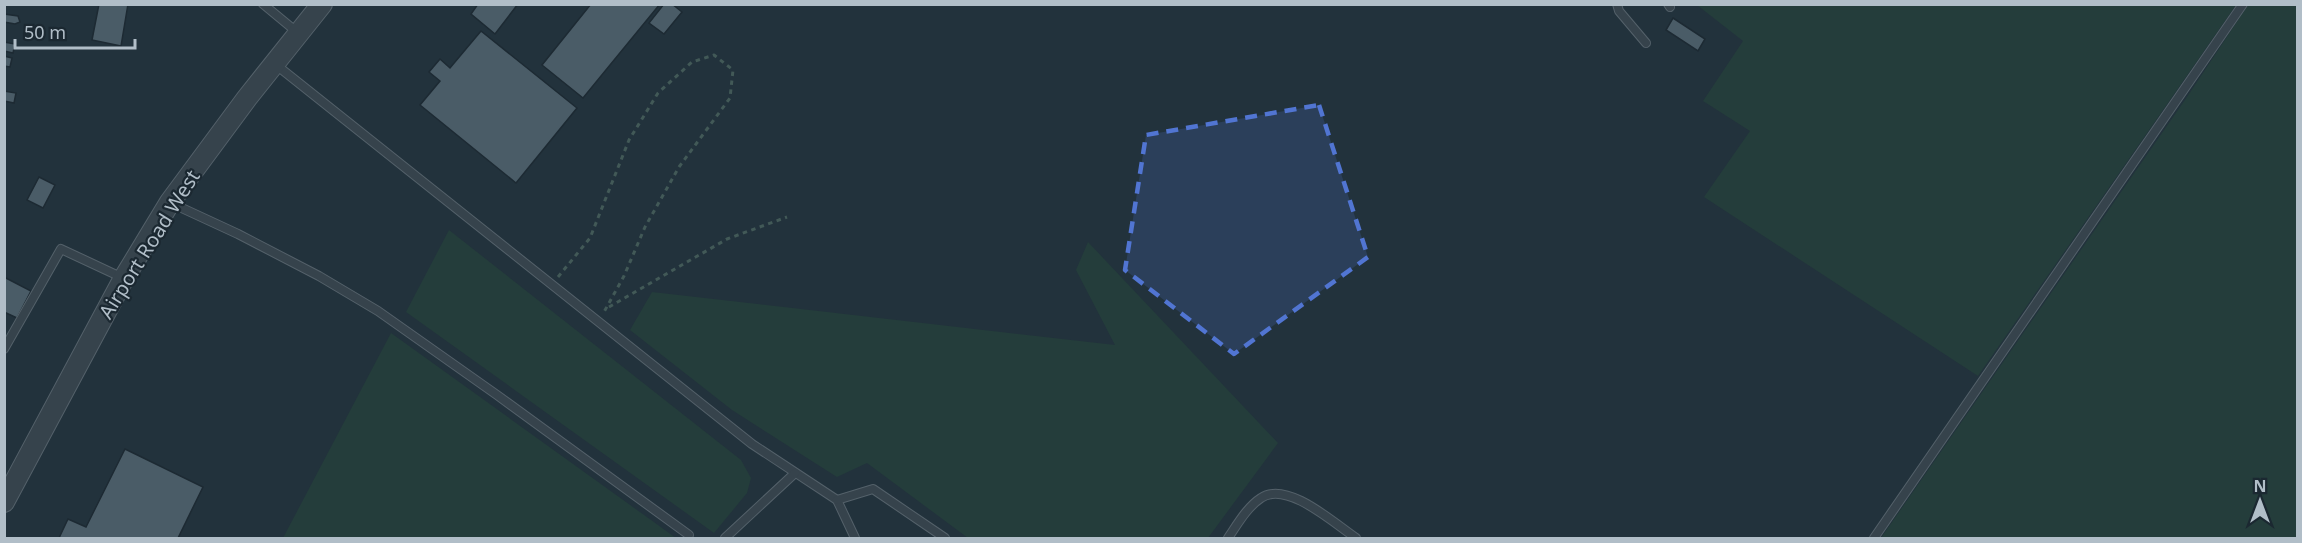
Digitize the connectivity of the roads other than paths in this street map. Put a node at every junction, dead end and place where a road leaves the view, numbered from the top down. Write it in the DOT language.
graph roads {
  1 [pos="263,4"];
  2 [pos="321,4"];
  3 [pos="1617,4"];
  4 [pos="2243,4"];
  5 [pos="298,33"];
  6 [pos="1646,43"];
  7 [pos="274,63"];
  8 [pos="170,202"];
  9 [pos="124,278"];
  10 [pos="4,349"];
  11 [pos="795,473"];
  12 [pos="5,499"];
  13 [pos="837,500"];
  14 [pos="689,535"];
  15 [pos="725,538"];
  16 [pos="855,538"];
  17 [pos="945,538"];
  18 [pos="1228,538"];
  19 [pos="1356,538"];
  20 [pos="1874,538"];
  1 -- 5 [label="lane"];
  2 -- 5 [label="street, Airport Road West"];
  3 -- 6 [label="lane"];
  4 -- 20 [label="lane"];
  5 -- 7 [label="street, Airport Road West"];
  7 -- 8 [label="street, Airport Road West"];
  7 -- 11 [label="lane"];
  8 -- 9 [label="street, Airport Road West"];
  8 -- 14 [label="lane"];
  9 -- 10 [label="lane"];
  9 -- 12 [label="street, Airport Road West"];
  11 -- 13 [label="lane"];
  11 -- 15 [label="lane"];
  13 -- 16 [label="lane"];
  13 -- 17 [label="lane"];
  18 -- 19 [label="lane"];
}
